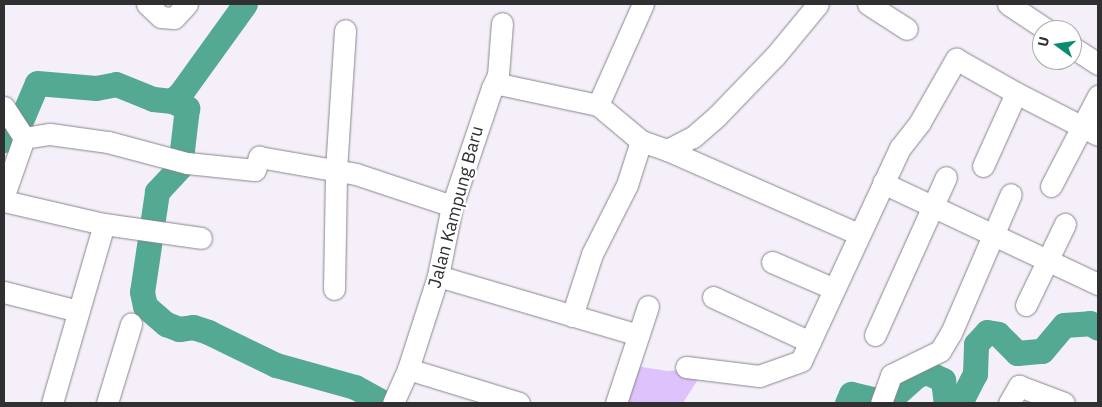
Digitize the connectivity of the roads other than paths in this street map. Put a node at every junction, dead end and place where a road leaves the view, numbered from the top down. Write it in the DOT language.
graph roads {
  1 [pos="147,4"];
  2 [pos="187,4"];
  3 [pos="643,4"];
  4 [pos="868,4"];
  5 [pos="1008,4"];
  6 [pos="808,8"];
  7 [pos="1032,20"];
  8 [pos="502,23"];
  9 [pos="907,29"];
  10 [pos="345,30"];
  11 [pos="1082,54"];
  12 [pos="1098,64"];
  13 [pos="492,88"];
  14 [pos="1016,93"];
  15 [pos="1098,96"];
  16 [pos="598,105"];
  17 [pos="4,108"];
  18 [pos="1090,130"];
  19 [pos="24,138"];
  20 [pos="641,141"];
  21 [pos="667,150"];
  22 [pos="983,166"];
  23 [pos="336,170"];
  24 [pos="946,177"];
  25 [pos="883,183"];
  26 [pos="1051,186"];
  27 [pos="1011,194"];
  28 [pos="4,195"];
  29 [pos="4,201"];
  30 [pos="452,206"];
  31 [pos="932,207"];
  32 [pos="104,224"];
  33 [pos="1065,224"];
  34 [pos="858,234"];
  35 [pos="991,236"];
  36 [pos="201,238"];
  37 [pos="1047,261"];
  38 [pos="772,262"];
  39 [pos="438,276"];
  40 [pos="1098,284"];
  41 [pos="832,288"];
  42 [pos="334,289"];
  43 [pos="4,292"];
  44 [pos="713,297"];
  45 [pos="1026,305"];
  46 [pos="648,306"];
  47 [pos="78,311"];
  48 [pos="572,316"];
  49 [pos="131,324"];
  50 [pos="638,335"];
  51 [pos="875,335"];
  52 [pos="810,342"];
  53 [pos="686,367"];
  54 [pos="408,369"];
  55 [pos="883,398"];
  56 [pos="393,402"];
  57 [pos="54,403"];
  58 [pos="107,403"];
  59 [pos="519,403"];
  60 [pos="616,403"];
  61 [pos="1009,403"];
  62 [pos="1064,403"];
  1 -- 2 [label="street"];
  3 -- 16 [label="street"];
  4 -- 9 [label="street"];
  5 -- 7 [label="street"];
  6 -- 21 [label="street"];
  8 -- 13 [label="street, Jalan Kampung Baru"];
  10 -- 23 [label="street"];
  11 -- 12 [label="street"];
  13 -- 16 [label="street"];
  13 -- 30 [label="street, Jalan Kampung Baru"];
  14 -- 18 [label="street"];
  14 -- 22 [label="street"];
  14 -- 25 [label="street"];
  15 -- 18 [label="street"];
  16 -- 20 [label="street"];
  17 -- 19 [label="street"];
  18 -- 26 [label="street"];
  19 -- 23 [label="street"];
  19 -- 28 [label="street"];
  20 -- 21 [label="street"];
  20 -- 48 [label="street"];
  21 -- 34 [label="street"];
  23 -- 30 [label="street"];
  23 -- 42 [label="street"];
  24 -- 31 [label="street"];
  25 -- 31 [label="street"];
  25 -- 34 [label="street"];
  27 -- 35 [label="street"];
  29 -- 32 [label="street"];
  30 -- 39 [label="street, Jalan Kampung Baru"];
  31 -- 35 [label="street"];
  31 -- 51 [label="street"];
  32 -- 36 [label="street"];
  32 -- 47 [label="street"];
  33 -- 37 [label="street"];
  34 -- 41 [label="street"];
  35 -- 37 [label="street"];
  35 -- 55 [label="street"];
  37 -- 40 [label="street"];
  37 -- 45 [label="street"];
  38 -- 41 [label="street"];
  39 -- 48 [label="street"];
  39 -- 54 [label="street, Jalan Kampung Baru"];
  41 -- 52 [label="street"];
  43 -- 47 [label="street"];
  44 -- 52 [label="street"];
  46 -- 50 [label="street"];
  47 -- 57 [label="street"];
  48 -- 50 [label="street"];
  49 -- 58 [label="street"];
  50 -- 60 [label="street"];
  52 -- 53 [label="street"];
  54 -- 56 [label="street, Jalan Kampung Baru"];
  54 -- 59 [label="street"];
  61 -- 62 [label="street"];
}
